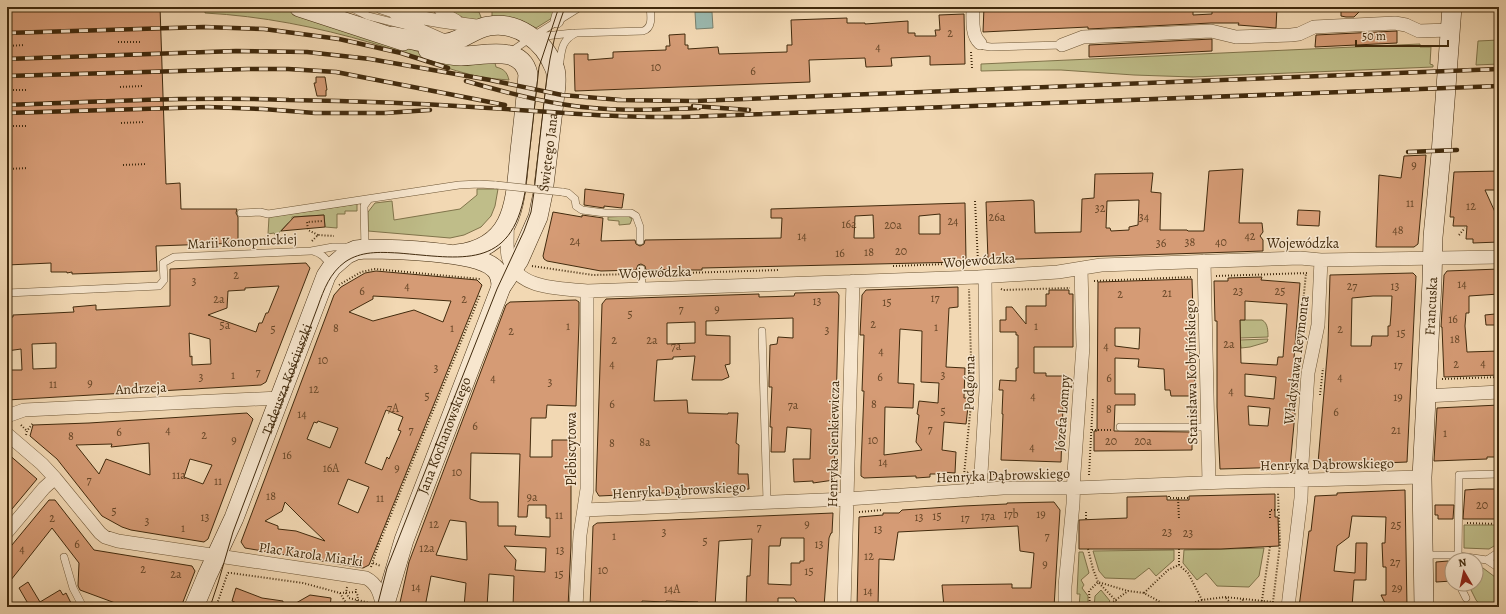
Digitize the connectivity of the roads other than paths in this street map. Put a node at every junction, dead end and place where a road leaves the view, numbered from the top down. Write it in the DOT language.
graph roads {
  1 [pos="300,7"];
  2 [pos="350,7"];
  3 [pos="439,7"];
  4 [pos="561,7"];
  5 [pos="580,7"];
  6 [pos="650,7"];
  7 [pos="973,7"];
  8 [pos="1452,7"];
  9 [pos="386,9"];
  10 [pos="336,11"];
  11 [pos="557,21"];
  12 [pos="462,24"];
  13 [pos="484,27"];
  14 [pos="415,28"];
  15 [pos="1450,30"];
  16 [pos="576,33"];
  17 [pos="390,36"];
  18 [pos="532,37"];
  19 [pos="448,43"];
  20 [pos="975,44"];
  21 [pos="1062,45"];
  22 [pos="484,54"];
  23 [pos="508,54"];
  24 [pos="556,85"];
  25 [pos="370,199"];
  26 [pos="241,213"];
  27 [pos="507,222"];
  28 [pos="640,241"];
  29 [pos="365,249"];
  30 [pos="311,251"];
  31 [pos="450,254"];
  32 [pos="1499,257"];
  33 [pos="1433,258"];
  34 [pos="1322,260"];
  35 [pos="1204,261"];
  36 [pos="332,267"];
  37 [pos="522,267"];
  38 [pos="1081,269"];
  39 [pos="641,271"];
  40 [pos="853,281"];
  41 [pos="985,281"];
  42 [pos="492,288"];
  43 [pos="642,288"];
  44 [pos="587,291"];
  45 [pos="7,293"];
  46 [pos="762,331"];
  47 [pos="1499,392"];
  48 [pos="1426,396"];
  49 [pos="279,398"];
  50 [pos="7,416"];
  51 [pos="1120,427"];
  52 [pos="1208,427"];
  53 [pos="7,434"];
  54 [pos="1499,474"];
  55 [pos="1422,477"];
  56 [pos="55,478"];
  57 [pos="1302,481"];
  58 [pos="1209,483"];
  59 [pos="1074,488"];
  60 [pos="980,490"];
  61 [pos="847,499"];
  62 [pos="767,502"];
  63 [pos="584,510"];
  64 [pos="7,532"];
  65 [pos="1457,552"];
  66 [pos="1499,552"];
  67 [pos="1423,555"];
  68 [pos="64,557"];
  69 [pos="216,557"];
  70 [pos="1444,557"];
  71 [pos="1484,560"];
  72 [pos="1487,560"];
  73 [pos="1499,568"];
  74 [pos="1463,592"];
  75 [pos="1466,598"];
  76 [pos="380,606"];
  77 [pos="83,607"];
  78 [pos="194,607"];
  79 [pos="576,607"];
  80 [pos="844,607"];
  81 [pos="1065,607"];
  82 [pos="1288,607"];
  83 [pos="1424,607"];
  1 -- 17 [label="street"];
  2 -- 14 [label="lane"];
  3 -- 12 [label="street"];
  4 -- 11 [label="street"];
  5 -- 11 [label="lane"];
  6 -- 16 [label="lane"];
  7 -- 20 [label="street"];
  8 -- 15 [label="street, Francuska"];
  9 -- 12 [label="street"];
  9 -- 14 [label="street"];
  10 -- 17 [label="lane"];
  11 -- 18 [label="lane"];
  12 -- 13 [label="street"];
  13 -- 18 [label="street, Świętego Jana"];
  13 -- 19 [label="street"];
  14 -- 19 [label="street"];
  15 -- 21 [label="street"];
  15 -- 33 [label="street, Francuska"];
  16 -- 18 [label="lane"];
  16 -- 24 [label="lane"];
  17 -- 19 [label="street"];
  17 -- 22 [label="street"];
  18 -- 23 [label="lane"];
  18 -- 24 [label="street, Świętego Jana"];
  19 -- 22 [label="street"];
  20 -- 21 [label="lane"];
  22 -- 23 [label="street"];
  23 -- 27 [label="street, Świętego Jana"];
  24 -- 37 [label="street, Świętego Jana"];
  25 -- 26 [label="lane"];
  25 -- 28 [label="lane, bridge"];
  25 -- 29 [label="lane"];
  27 -- 31 [label="street, Tadeusza Kościuszki"];
  27 -- 37 [label="street"];
  29 -- 30 [label="lane, Marii Konopnickiej"];
  29 -- 31 [label="street, Tadeusza Kościuszki"];
  29 -- 36 [label="street, Tadeusza Kościuszki"];
  30 -- 36 [label="lane, Marii Konopnickiej"];
  30 -- 45 [label="lane, Marii Konopnickiej"];
  31 -- 42 [label="street, Tadeusza Kościuszki"];
  32 -- 33 [label="street, Wojewódzka"];
  33 -- 34 [label="street, Wojewódzka"];
  33 -- 48 [label="street, Francuska"];
  34 -- 35 [label="street, Wojewódzka"];
  34 -- 57 [label="street, Władysława Reymonta"];
  35 -- 38 [label="street, Wojewódzka"];
  35 -- 52 [label="street, Stanisława Kobylińskiego"];
  36 -- 49 [label="street, Tadeusza Kościuszki"];
  37 -- 42 [label="street, Jana Kochanowskiego"];
  37 -- 44 [label="street, Wojewódzka"];
  38 -- 41 [label="street, Wojewódzka"];
  38 -- 59 [label="street, Józefa Lompy"];
  39 -- 43 [label="lane"];
  40 -- 41 [label="street, Wojewódzka"];
  40 -- 43 [label="street, Wojewódzka"];
  40 -- 61 [label="street, Henryka Sienkiewicza"];
  41 -- 60 [label="street, Podgórna"];
  42 -- 76 [label="street, Jana Kochanowskiego"];
  43 -- 44 [label="street, Wojewódzka"];
  44 -- 63 [label="street, Plebiscytowa"];
  46 -- 62 [label="lane"];
  47 -- 48 [label="street"];
  48 -- 55 [label="street, Francuska"];
  49 -- 50 [label="street, Andrzeja"];
  49 -- 69 [label="street, Tadeusza Kościuszki"];
  51 -- 52 [label="lane"];
  52 -- 58 [label="street, Stanisława Kobylińskiego"];
  53 -- 56 [label="street, Plac Karola Miarki"];
  54 -- 65 [label="lane"];
  55 -- 57 [label="street, Henryka Dąbrowskiego"];
  55 -- 67 [label="street, Francuska"];
  56 -- 64 [label="street"];
  56 -- 69 [label="street, Plac Karola Miarki"];
  57 -- 58 [label="street, Henryka Dąbrowskiego"];
  57 -- 82 [label="street, Władysława Reymonta"];
  58 -- 59 [label="street, Henryka Dąbrowskiego"];
  59 -- 60 [label="street, Henryka Dąbrowskiego"];
  59 -- 81 [label="street, Józefa Lompy"];
  60 -- 61 [label="street, Henryka Dąbrowskiego"];
  61 -- 62 [label="street, Henryka Dąbrowskiego"];
  61 -- 80 [label="street, Henryka Sienkiewicza"];
  62 -- 63 [label="street, Henryka Dąbrowskiego"];
  63 -- 79 [label="street, Plebiscytowa"];
  66 -- 72 [label="lane"];
  67 -- 70 [label="lane"];
  67 -- 83 [label="street, Francuska"];
  68 -- 77 [label="lane"];
  69 -- 76 [label="street, Plac Karola Miarki"];
  69 -- 78 [label="street, Tadeusza Kościuszki"];
  71 -- 72 [label="lane"];
  72 -- 73 [label="lane"];
  74 -- 75 [label="lane"];
}
